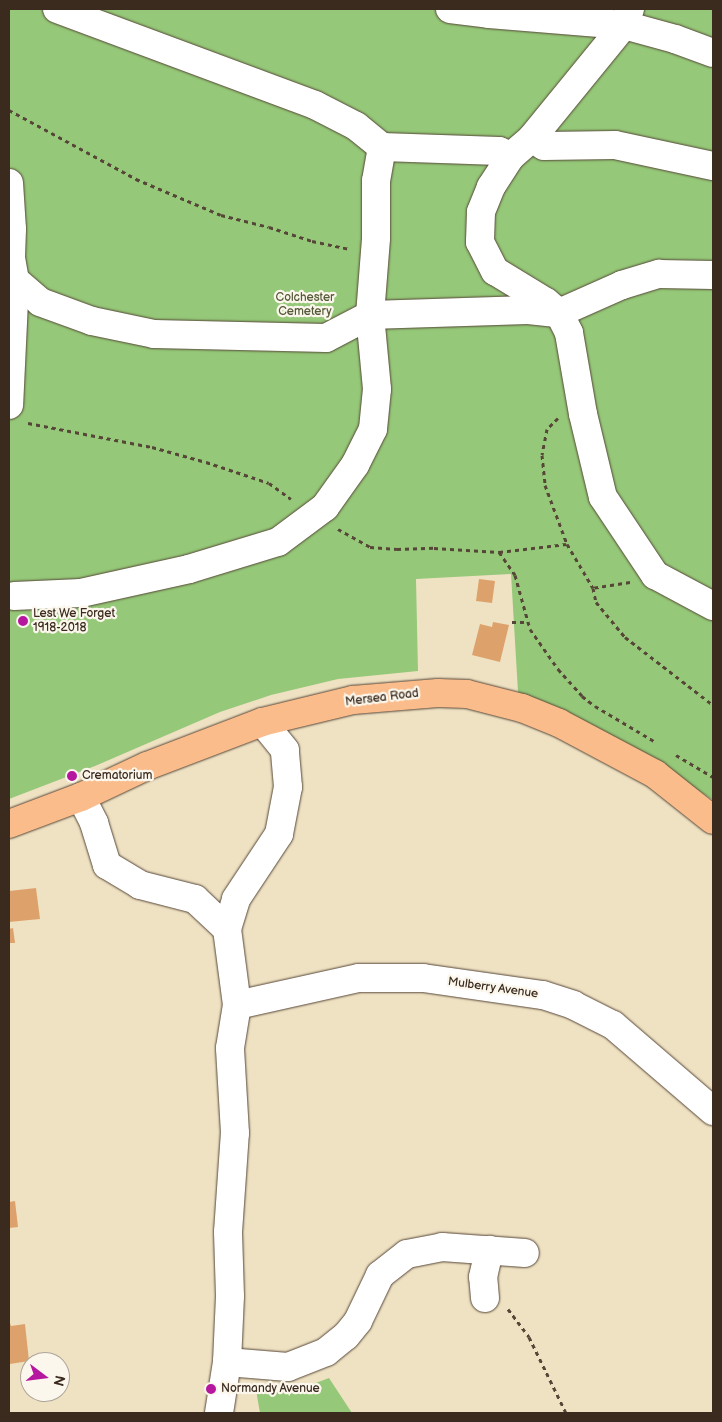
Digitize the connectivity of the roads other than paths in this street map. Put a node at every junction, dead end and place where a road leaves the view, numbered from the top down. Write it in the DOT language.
graph roads {
  1 [pos="57,9"];
  2 [pos="450,9"];
  3 [pos="627,17"];
  4 [pos="713,52"];
  5 [pos="532,138"];
  6 [pos="382,147"];
  7 [pos="511,156"];
  8 [pos="713,166"];
  9 [pos="9,183"];
  10 [pos="713,275"];
  11 [pos="12,280"];
  12 [pos="559,313"];
  13 [pos="370,315"];
  14 [pos="13,413"];
  15 [pos="11,595"];
  16 [pos="713,606"];
  17 [pos="262,722"];
  18 [pos="81,796"];
  19 [pos="713,820"];
  20 [pos="9,824"];
  21 [pos="227,928"];
  22 [pos="237,1005"];
  23 [pos="713,1111"];
  24 [pos="489,1250"];
  25 [pos="525,1252"];
  26 [pos="485,1298"];
  27 [pos="227,1362"];
  28 [pos="219,1413"];
  1 -- 6 [label="street"];
  2 -- 3 [label="street"];
  3 -- 4 [label="street"];
  3 -- 5 [label="street"];
  5 -- 7 [label="street"];
  5 -- 8 [label="street"];
  6 -- 7 [label="street"];
  6 -- 13 [label="street"];
  7 -- 12 [label="street"];
  9 -- 11 [label="street"];
  10 -- 12 [label="street"];
  11 -- 13 [label="street"];
  11 -- 14 [label="street"];
  12 -- 13 [label="street"];
  12 -- 16 [label="street"];
  13 -- 15 [label="street"];
  17 -- 18 [label="main road, Mersea Road"];
  17 -- 19 [label="main road, Mersea Road"];
  17 -- 21 [label="street"];
  18 -- 20 [label="main road, Mersea Road"];
  18 -- 21 [label="street"];
  21 -- 22 [label="street"];
  22 -- 23 [label="street, Mulberry Avenue"];
  22 -- 27 [label="street"];
  24 -- 25 [label="street"];
  24 -- 26 [label="street"];
  24 -- 27 [label="street"];
  27 -- 28 [label="street"];
}
